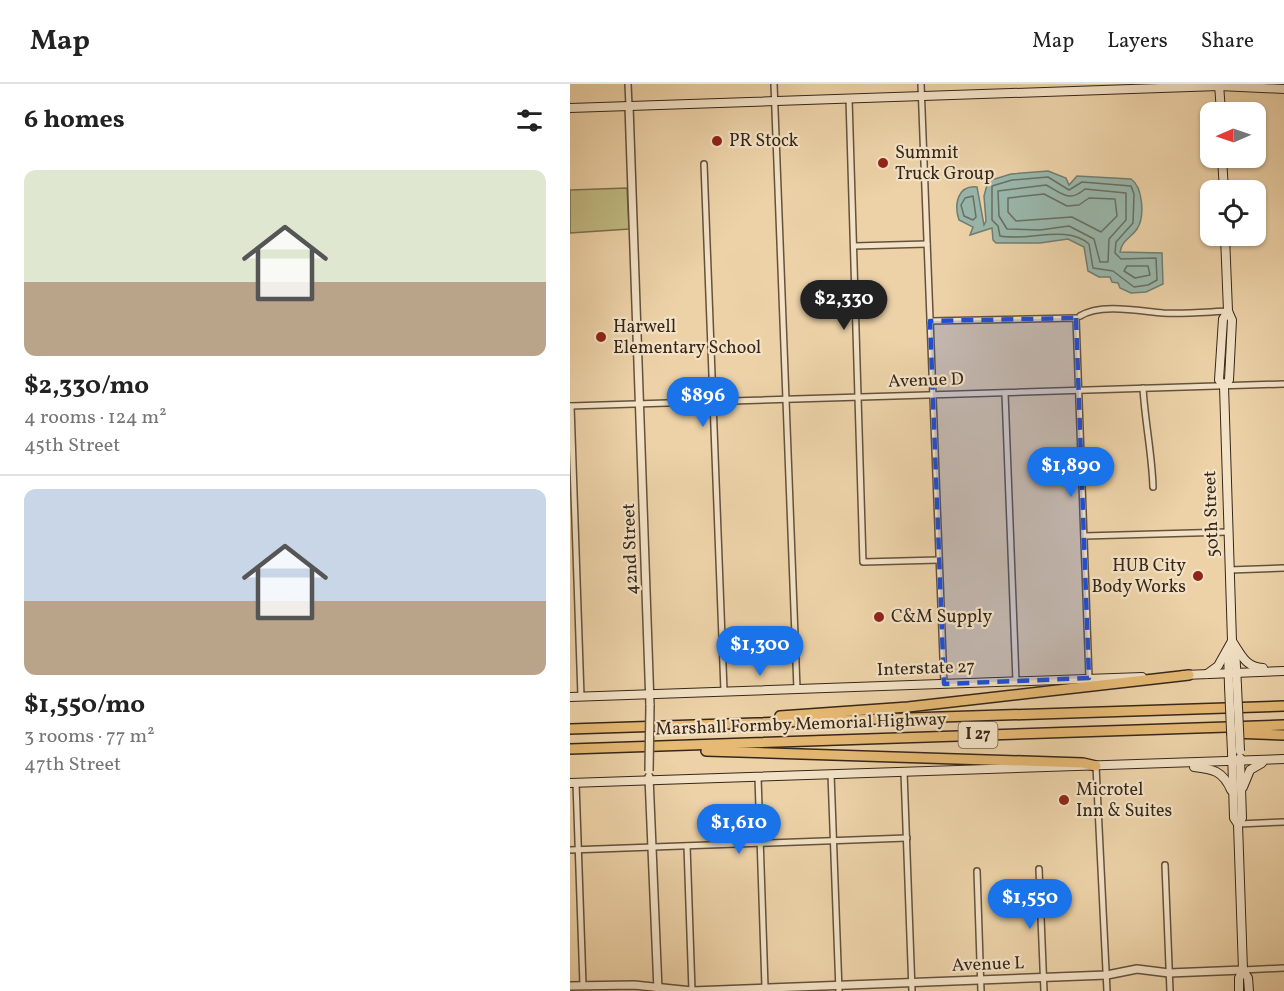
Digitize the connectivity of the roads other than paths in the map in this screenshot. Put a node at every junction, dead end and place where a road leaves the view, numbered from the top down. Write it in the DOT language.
graph roads {
  1 [pos="628,84"];
  2 [pos="774,84"];
  3 [pos="921,84"];
  4 [pos="1219,85"];
  5 [pos="1284,88"];
  6 [pos="923,96"];
  7 [pos="849,99"];
  8 [pos="775,101"];
  9 [pos="1220,102"];
  10 [pos="629,106"];
  11 [pos="570,108"];
  12 [pos="704,164"];
  13 [pos="927,244"];
  14 [pos="854,246"];
  15 [pos="1225,246"];
  16 [pos="1228,311"];
  17 [pos="1078,317"];
  18 [pos="930,321"];
  19 [pos="1284,384"];
  20 [pos="1224,386"];
  21 [pos="1143,388"];
  22 [pos="1079,391"];
  23 [pos="1005,393"];
  24 [pos="933,396"];
  25 [pos="858,398"];
  26 [pos="786,400"];
  27 [pos="714,402"];
  28 [pos="640,404"];
  29 [pos="571,406"];
  30 [pos="1153,487"];
  31 [pos="1228,532"];
  32 [pos="1084,536"];
  33 [pos="939,560"];
  34 [pos="1284,568"];
  35 [pos="1229,570"];
  36 [pos="1232,645"];
  37 [pos="1283,671"];
  38 [pos="1233,673"];
  39 [pos="1205,674"];
  40 [pos="1189,675"];
  41 [pos="1089,678"];
  42 [pos="1016,681"];
  43 [pos="944,684"];
  44 [pos="797,689"];
  45 [pos="724,691"];
  46 [pos="650,694"];
  47 [pos="570,696"];
  48 [pos="580,696"];
  49 [pos="1284,706"];
  50 [pos="570,723"];
  51 [pos="672,725"];
  52 [pos="1284,725"];
  53 [pos="640,726"];
  54 [pos="570,729"];
  55 [pos="1152,729"];
  56 [pos="1284,735"];
  57 [pos="671,746"];
  58 [pos="570,749"];
  59 [pos="1284,759"];
  60 [pos="1274,760"];
  61 [pos="1236,761"];
  62 [pos="1172,764"];
  63 [pos="1096,766"];
  64 [pos="904,772"];
  65 [pos="831,774"];
  66 [pos="758,777"];
  67 [pos="649,780"];
  68 [pos="573,783"];
  69 [pos="1241,791"];
  70 [pos="1234,804"];
  71 [pos="1284,822"];
  72 [pos="1238,824"];
  73 [pos="907,838"];
  74 [pos="834,841"];
  75 [pos="760,843"];
  76 [pos="687,846"];
  77 [pos="651,847"];
  78 [pos="578,849"];
  79 [pos="570,850"];
  80 [pos="1165,865"];
  81 [pos="1039,869"];
  82 [pos="976,871"];
  83 [pos="1284,968"];
  84 [pos="1243,970"];
  85 [pos="1169,973"];
  86 [pos="1107,975"];
  87 [pos="1043,978"];
  88 [pos="981,980"];
  89 [pos="912,982"];
  90 [pos="583,985"];
  91 [pos="570,986"];
  92 [pos="765,987"];
  93 [pos="839,988"];
  94 [pos="658,989"];
  95 [pos="692,991"];
  96 [pos="912,991"];
  97 [pos="981,991"];
  98 [pos="1044,991"];
  99 [pos="1107,991"];
  100 [pos="1170,991"];
  101 [pos="1239,991"];
  102 [pos="1249,991"];
  1 -- 10 [label="street"];
  2 -- 8 [label="street"];
  3 -- 6 [label="street"];
  4 -- 5 [label="main road"];
  4 -- 6 [label="main road"];
  4 -- 9 [label="main road"];
  6 -- 7 [label="main road"];
  6 -- 13 [label="street"];
  7 -- 8 [label="main road"];
  7 -- 14 [label="street"];
  8 -- 10 [label="main road"];
  8 -- 26 [label="street"];
  10 -- 11 [label="main road"];
  10 -- 28 [label="street, 42nd Street"];
  12 -- 27 [label="street"];
  13 -- 14 [label="street"];
  13 -- 18 [label="street"];
  14 -- 25 [label="street"];
  15 -- 16 [label="main road, 50th Street"];
  16 -- 17 [label="street"];
  16 -- 20 [label="main road, 50th Street"];
  17 -- 18 [label="street"];
  17 -- 22 [label="street"];
  18 -- 24 [label="street"];
  19 -- 20 [label="street, Avenue D"];
  20 -- 21 [label="street, Avenue D"];
  20 -- 31 [label="main road, 50th Street"];
  21 -- 22 [label="street, Avenue D"];
  21 -- 30 [label="street"];
  22 -- 23 [label="street, Avenue D"];
  22 -- 32 [label="street"];
  23 -- 24 [label="street, Avenue D"];
  23 -- 42 [label="street"];
  24 -- 25 [label="street, Avenue D"];
  24 -- 33 [label="street"];
  25 -- 26 [label="street, Avenue D"];
  25 -- 33 [label="street"];
  26 -- 27 [label="street, Avenue D"];
  26 -- 44 [label="street"];
  27 -- 28 [label="street, Avenue D"];
  27 -- 45 [label="street"];
  28 -- 29 [label="street, Avenue D"];
  28 -- 46 [label="street, 42nd Street"];
  29 -- 48 [label="street"];
  31 -- 32 [label="street"];
  31 -- 35 [label="main road, 50th Street"];
  32 -- 41 [label="street"];
  33 -- 43 [label="street"];
  34 -- 35 [label="street"];
  35 -- 36 [label="main road, 50th Street"];
  36 -- 37 [label="main road"];
  36 -- 38 [label="main road, 50th Street"];
  36 -- 39 [label="main road"];
  37 -- 38 [label="main road, Interstate 27"];
  38 -- 39 [label="main road, Interstate 27"];
  38 -- 61 [label="main road, 50th Street, bridge"];
  39 -- 40 [label="main road, Interstate 27"];
  40 -- 41 [label="main road, Interstate 27"];
  40 -- 51 [label="highway"];
  41 -- 42 [label="main road, Interstate 27"];
  42 -- 43 [label="main road, Interstate 27"];
  43 -- 44 [label="main road, Interstate 27"];
  44 -- 45 [label="main road, Interstate 27"];
  45 -- 46 [label="main road, Interstate 27"];
  46 -- 48 [label="main road, Interstate 27"];
  46 -- 67 [label="street, 42nd Street, bridge"];
  47 -- 48 [label="main road, Interstate 27"];
  49 -- 51 [label="highway, Marshall Formby Memorial Highway / I 27"];
  50 -- 53 [label="highway"];
  51 -- 53 [label="highway, Marshall Formby Memorial Highway / I 27"];
  52 -- 55 [label="highway, Marshall Formby Memorial Highway / I 27"];
  53 -- 54 [label="highway, Marshall Formby Memorial Highway / I 27"];
  55 -- 56 [label="highway"];
  55 -- 57 [label="highway, Marshall Formby Memorial Highway / I 27"];
  57 -- 58 [label="highway, Marshall Formby Memorial Highway / I 27"];
  57 -- 63 [label="highway"];
  59 -- 60 [label="main road"];
  60 -- 61 [label="main road"];
  60 -- 69 [label="main road"];
  61 -- 62 [label="main road"];
  61 -- 69 [label="main road, 50th Street"];
  61 -- 70 [label="main road, 50th Street"];
  62 -- 63 [label="main road"];
  62 -- 70 [label="main road"];
  63 -- 64 [label="main road"];
  63 -- 86 [label="street"];
  64 -- 65 [label="main road"];
  64 -- 73 [label="street"];
  65 -- 66 [label="main road"];
  65 -- 74 [label="street"];
  66 -- 67 [label="main road"];
  66 -- 75 [label="street"];
  67 -- 68 [label="main road"];
  67 -- 77 [label="street, 42nd Street"];
  68 -- 78 [label="street"];
  69 -- 72 [label="main road, 50th Street"];
  70 -- 72 [label="main road, 50th Street"];
  71 -- 72 [label="street"];
  72 -- 84 [label="main road, 50th Street"];
  73 -- 74 [label="street"];
  73 -- 89 [label="street"];
  74 -- 75 [label="street"];
  74 -- 93 [label="street"];
  75 -- 76 [label="street"];
  75 -- 92 [label="street"];
  76 -- 77 [label="street"];
  76 -- 95 [label="street"];
  77 -- 78 [label="street"];
  77 -- 94 [label="street, 42nd Street"];
  78 -- 79 [label="street"];
  78 -- 90 [label="street"];
  80 -- 85 [label="street"];
  81 -- 87 [label="street"];
  82 -- 88 [label="street"];
  83 -- 84 [label="street, Avenue L"];
  84 -- 85 [label="street, Avenue L"];
  84 -- 101 [label="main road, 50th Street"];
  84 -- 102 [label="main road, 50th Street"];
  85 -- 86 [label="street, Avenue L"];
  85 -- 100 [label="street"];
  86 -- 87 [label="street, Avenue L"];
  86 -- 99 [label="street"];
  87 -- 88 [label="street, Avenue L"];
  87 -- 98 [label="street"];
  88 -- 89 [label="street, Avenue L"];
  88 -- 97 [label="street"];
  89 -- 93 [label="street, Avenue L"];
  89 -- 96 [label="street"];
  90 -- 91 [label="street, Avenue L"];
  90 -- 94 [label="street, Avenue L"];
  92 -- 93 [label="street, Avenue L"];
  92 -- 95 [label="street, Avenue L"];
  94 -- 95 [label="street, Avenue L"];
}
